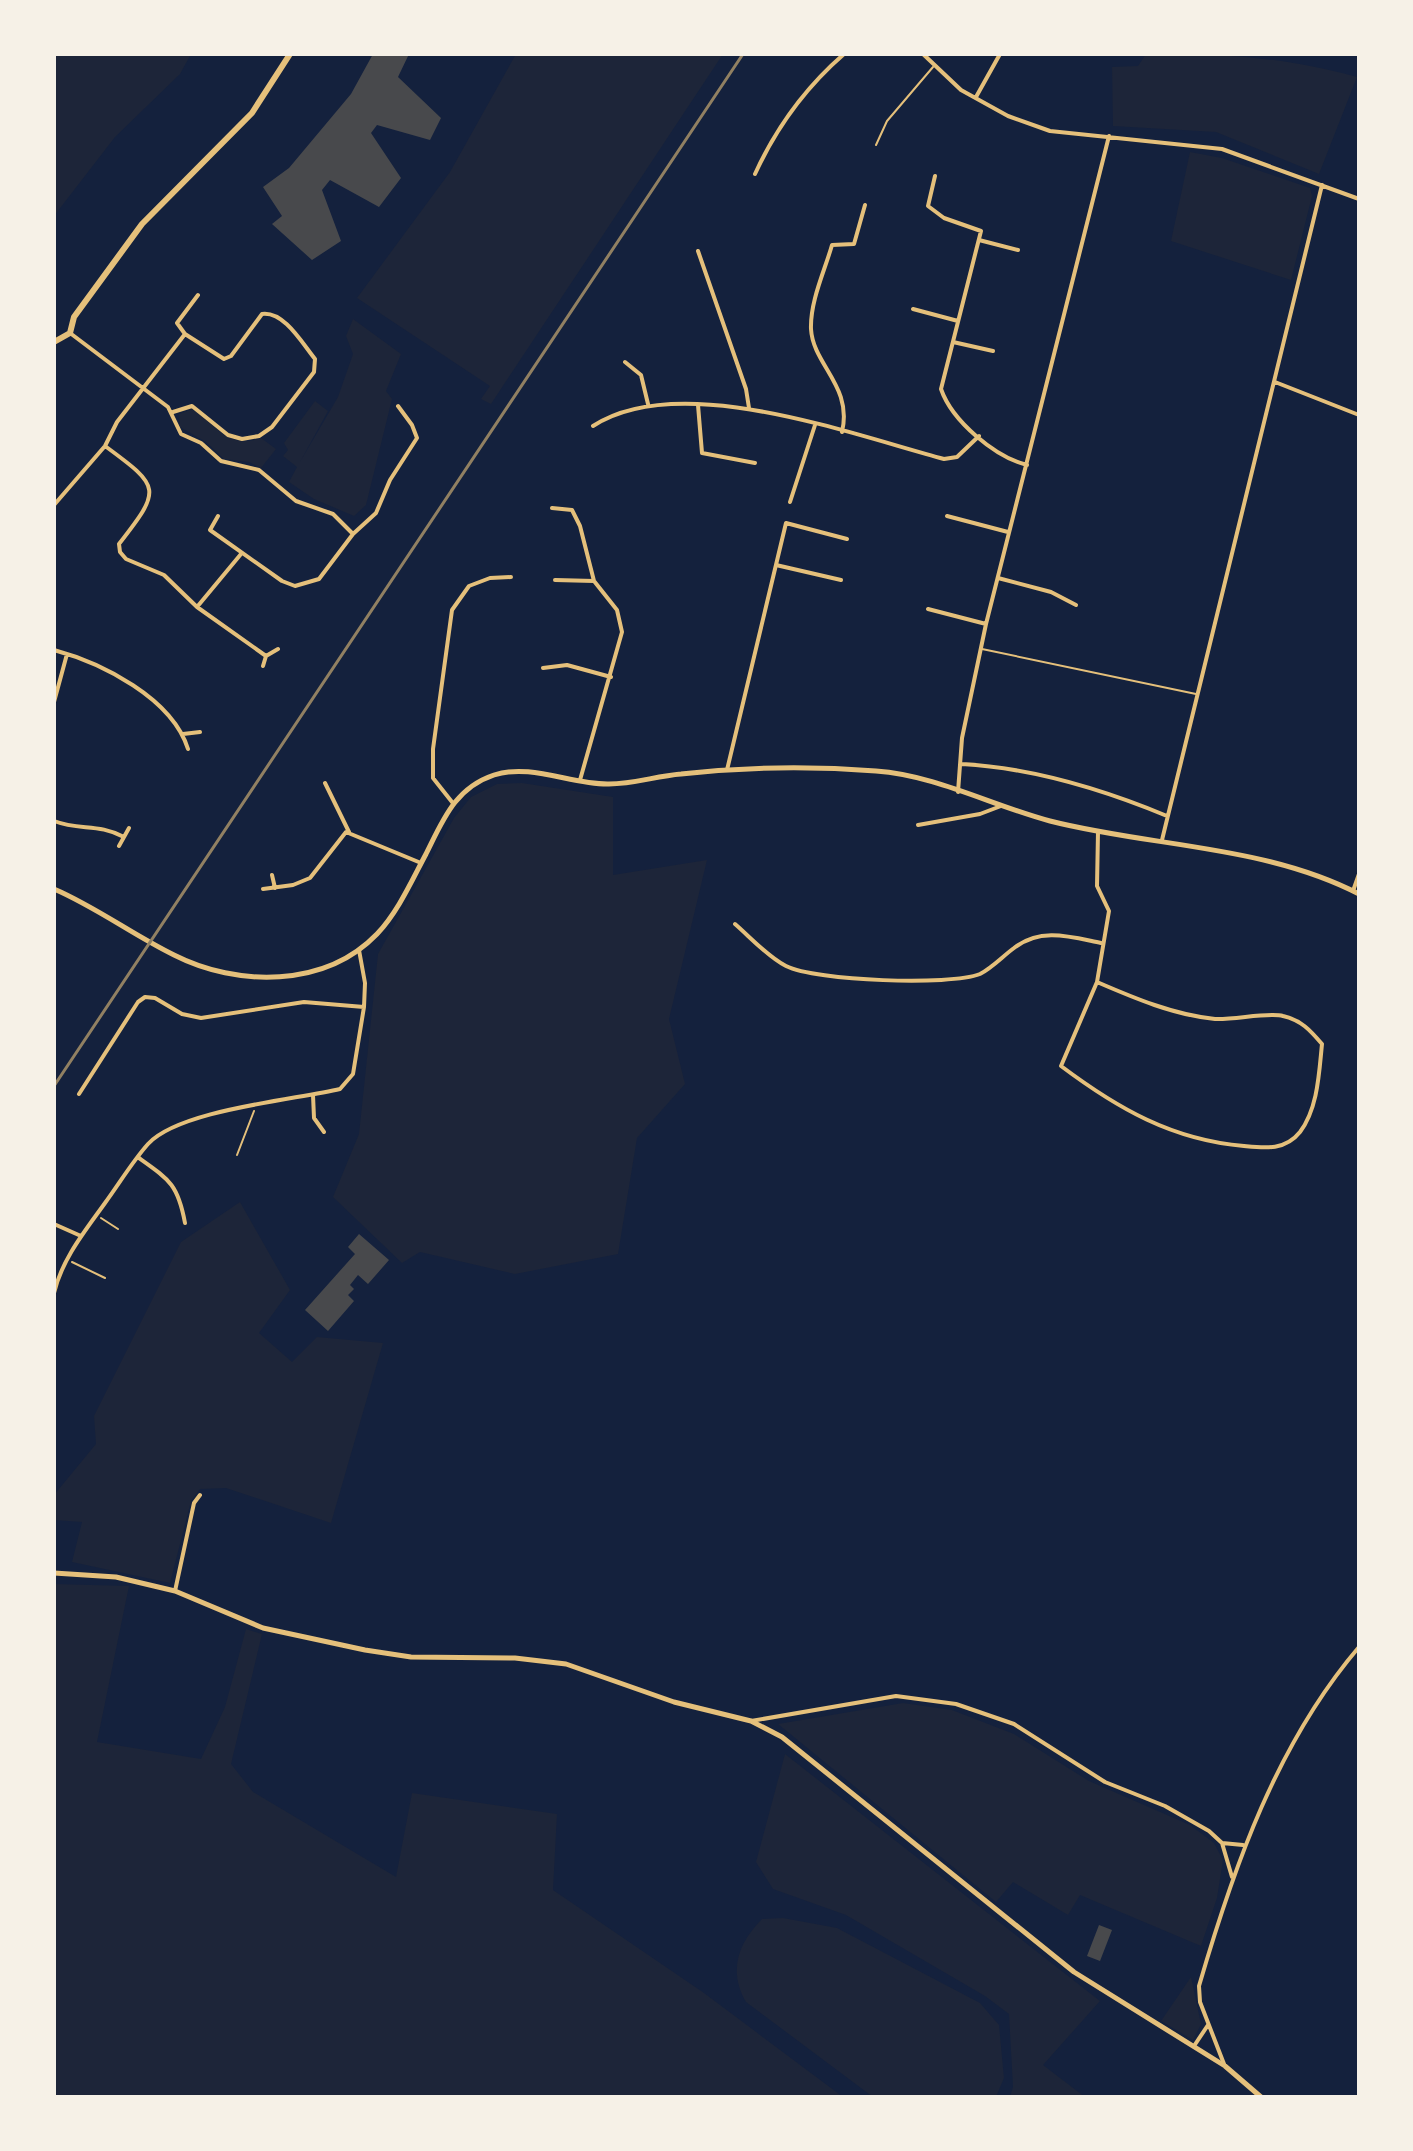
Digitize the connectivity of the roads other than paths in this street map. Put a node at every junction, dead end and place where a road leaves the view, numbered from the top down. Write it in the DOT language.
graph roads {
  1 [pos="290,54"];
  2 [pos="844,54"];
  3 [pos="923,54"];
  4 [pos="1000,54"];
  5 [pos="933,67"];
  6 [pos="976,97"];
  7 [pos="1109,136"];
  8 [pos="876,145"];
  9 [pos="755,174"];
  10 [pos="935,176"];
  11 [pos="1322,185"];
  12 [pos="1359,199"];
  13 [pos="865,205"];
  14 [pos="979,240"];
  15 [pos="1018,250"];
  16 [pos="698,251"];
  17 [pos="198,295"];
  18 [pos="913,309"];
  19 [pos="958,321"];
  20 [pos="70,333"];
  21 [pos="185,334"];
  22 [pos="54,342"];
  23 [pos="953,342"];
  24 [pos="993,351"];
  25 [pos="625,362"];
  26 [pos="1275,382"];
  27 [pos="144,389"];
  28 [pos="648,404"];
  29 [pos="698,405"];
  30 [pos="398,406"];
  31 [pos="749,408"];
  32 [pos="173,412"];
  33 [pos="1359,415"];
  34 [pos="815,425"];
  35 [pos="593,426"];
  36 [pos="842,432"];
  37 [pos="979,436"];
  38 [pos="105,446"];
  39 [pos="755,463"];
  40 [pos="1027,465"];
  41 [pos="790,502"];
  42 [pos="54,505"];
  43 [pos="552,508"];
  44 [pos="218,516"];
  45 [pos="947,516"];
  46 [pos="1008,532"];
  47 [pos="353,534"];
  48 [pos="847,539"];
  49 [pos="241,554"];
  50 [pos="776,565"];
  51 [pos="511,577"];
  52 [pos="998,578"];
  53 [pos="555,580"];
  54 [pos="841,580"];
  55 [pos="594,581"];
  56 [pos="1076,605"];
  57 [pos="197,607"];
  58 [pos="928,609"];
  59 [pos="986,624"];
  60 [pos="278,649"];
  61 [pos="981,649"];
  62 [pos="54,650"];
  63 [pos="67,654"];
  64 [pos="266,656"];
  65 [pos="263,666"];
  66 [pos="543,668"];
  67 [pos="611,677"];
  68 [pos="1196,694"];
  69 [pos="54,702"];
  70 [pos="200,732"];
  71 [pos="183,734"];
  72 [pos="188,749"];
  73 [pos="961,764"];
  74 [pos="727,770"];
  75 [pos="580,780"];
  76 [pos="325,783"];
  77 [pos="958,792"];
  78 [pos="452,802"];
  79 [pos="1001,806"];
  80 [pos="1167,816"];
  81 [pos="54,821"];
  82 [pos="918,825"];
  83 [pos="129,828"];
  84 [pos="1098,830"];
  85 [pos="349,832"];
  86 [pos="124,837"];
  87 [pos="1162,840"];
  88 [pos="119,846"];
  89 [pos="421,863"];
  90 [pos="1359,874"];
  91 [pos="272,875"];
  92 [pos="275,888"];
  93 [pos="54,889"];
  94 [pos="263,889"];
  95 [pos="1356,893"];
  96 [pos="735,924"];
  97 [pos="1101,943"];
  98 [pos="359,950"];
  99 [pos="1097,982"];
  100 [pos="364,1007"];
  101 [pos="79,1094"];
  102 [pos="313,1095"];
  103 [pos="324,1132"];
  104 [pos="139,1158"];
  105 [pos="185,1223"];
  106 [pos="54,1224"];
  107 [pos="81,1236"];
  108 [pos="56,1276"];
  109 [pos="54,1293"];
  110 [pos="200,1495"];
  111 [pos="54,1573"];
  112 [pos="175,1591"];
  113 [pos="1359,1647"];
  114 [pos="751,1721"];
  115 [pos="1222,1843"];
  116 [pos="1243,1845"];
  117 [pos="1232,1877"];
  118 [pos="1209,2023"];
  119 [pos="1194,2046"];
  120 [pos="1225,2066"];
  121 [pos="1261,2097"];
  1 -- 20 [label="main road"];
  2 -- 9 [label="street"];
  3 -- 5 [label="street"];
  4 -- 6 [label="street"];
  5 -- 6 [label="street"];
  5 -- 8 [label="lane"];
  6 -- 7 [label="street"];
  7 -- 11 [label="street"];
  7 -- 40 [label="street"];
  10 -- 14 [label="street"];
  11 -- 12 [label="street"];
  11 -- 26 [label="street"];
  13 -- 36 [label="street"];
  14 -- 15 [label="street"];
  14 -- 19 [label="street"];
  16 -- 31 [label="street"];
  17 -- 21 [label="street"];
  18 -- 19 [label="street"];
  19 -- 23 [label="street"];
  20 -- 22 [label="main road"];
  20 -- 27 [label="street"];
  21 -- 27 [label="street"];
  21 -- 32 [label="street"];
  23 -- 24 [label="street"];
  23 -- 37 [label="street"];
  25 -- 28 [label="street"];
  26 -- 33 [label="street"];
  26 -- 68 [label="street"];
  27 -- 32 [label="street"];
  27 -- 38 [label="street"];
  28 -- 29 [label="street"];
  28 -- 35 [label="street"];
  29 -- 31 [label="street"];
  29 -- 39 [label="street"];
  30 -- 47 [label="street"];
  31 -- 34 [label="street"];
  32 -- 47 [label="street"];
  34 -- 36 [label="street"];
  34 -- 41 [label="street"];
  36 -- 37 [label="street"];
  37 -- 40 [label="street"];
  38 -- 42 [label="street"];
  38 -- 57 [label="street"];
  40 -- 46 [label="street"];
  43 -- 55 [label="street"];
  44 -- 49 [label="street"];
  45 -- 46 [label="street"];
  46 -- 52 [label="street"];
  47 -- 49 [label="street"];
  48 -- 50 [label="street"];
  49 -- 57 [label="street"];
  50 -- 54 [label="street"];
  50 -- 74 [label="street"];
  51 -- 78 [label="street"];
  52 -- 56 [label="street"];
  52 -- 59 [label="street"];
  53 -- 55 [label="street"];
  55 -- 67 [label="street"];
  57 -- 64 [label="street"];
  58 -- 59 [label="street"];
  59 -- 61 [label="street"];
  60 -- 64 [label="street"];
  61 -- 68 [label="lane"];
  61 -- 73 [label="street"];
  62 -- 63 [label="street"];
  63 -- 69 [label="street"];
  63 -- 71 [label="street"];
  64 -- 65 [label="street"];
  66 -- 67 [label="street"];
  67 -- 75 [label="street"];
  68 -- 80 [label="street"];
  70 -- 71 [label="street"];
  71 -- 72 [label="street"];
  73 -- 77 [label="street"];
  73 -- 80 [label="street"];
  74 -- 75 [label="street"];
  74 -- 77 [label="street"];
  75 -- 78 [label="street"];
  76 -- 85 [label="street"];
  77 -- 79 [label="street"];
  78 -- 89 [label="street"];
  79 -- 82 [label="street"];
  79 -- 84 [label="street"];
  80 -- 87 [label="street"];
  81 -- 86 [label="street"];
  83 -- 86 [label="street"];
  84 -- 87 [label="street"];
  84 -- 97 [label="street"];
  85 -- 89 [label="street"];
  85 -- 92 [label="street"];
  86 -- 88 [label="street"];
  87 -- 95 [label="street"];
  89 -- 98 [label="street"];
  90 -- 95 [label="street"];
  91 -- 92 [label="street"];
  92 -- 94 [label="street"];
  93 -- 98 [label="street"];
  96 -- 97 [label="street"];
  97 -- 99 [label="street"];
  98 -- 100 [label="street"];
  99 -- 99 [label="street"];
  100 -- 101 [label="street"];
  100 -- 102 [label="street"];
  102 -- 103 [label="street"];
  102 -- 104 [label="street"];
  104 -- 105 [label="street"];
  104 -- 107 [label="street"];
  106 -- 107 [label="street"];
  107 -- 108 [label="street"];
  108 -- 109 [label="street"];
  110 -- 112 [label="street"];
  111 -- 112 [label="street"];
  112 -- 114 [label="street"];
  113 -- 116 [label="street"];
  114 -- 115 [label="street"];
  114 -- 119 [label="street"];
  115 -- 116 [label="street"];
  115 -- 117 [label="street"];
  116 -- 117 [label="street"];
  117 -- 118 [label="street"];
  118 -- 119 [label="street"];
  118 -- 120 [label="street"];
  119 -- 120 [label="street"];
  120 -- 121 [label="street"];
}
